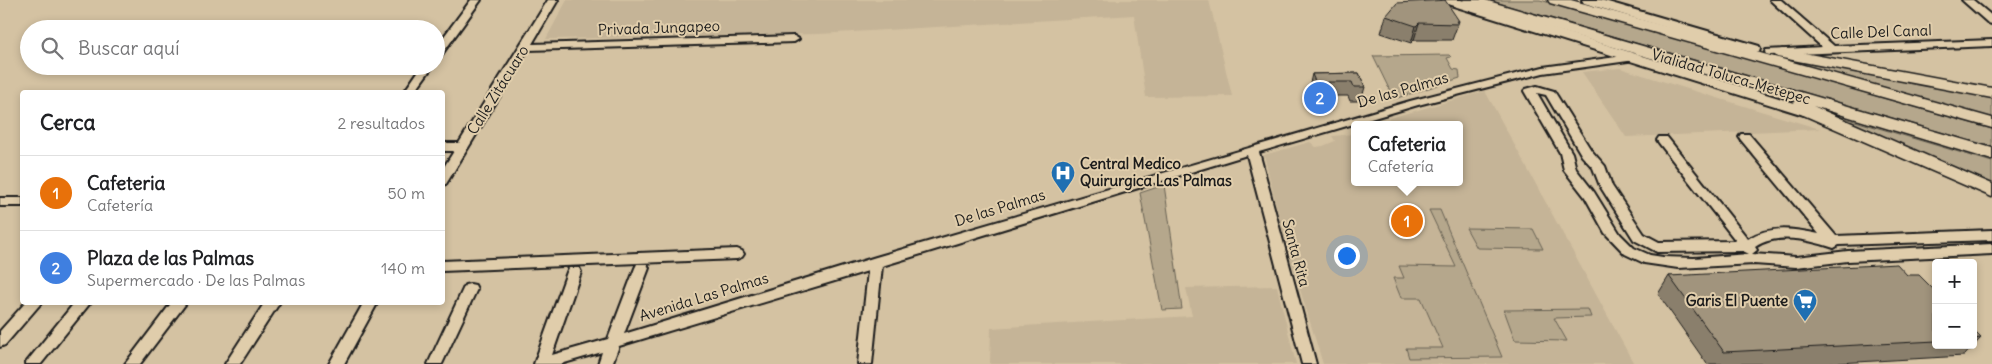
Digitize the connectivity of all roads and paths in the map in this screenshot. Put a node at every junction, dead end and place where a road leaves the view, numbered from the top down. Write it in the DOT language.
graph roads {
  1 [pos="476,0"];
  2 [pos="554,0"];
  3 [pos="1448,0"];
  4 [pos="1470,0"];
  5 [pos="1555,0"];
  6 [pos="1588,0"];
  7 [pos="1775,0"];
  8 [pos="1967,0"];
  9 [pos="1487,5"];
  10 [pos="1506,17"];
  11 [pos="1992,21"];
  12 [pos="1683,27"];
  13 [pos="794,38"];
  14 [pos="1698,41"];
  15 [pos="445,43"];
  16 [pos="1992,43"];
  17 [pos="1613,46"];
  18 [pos="524,47"];
  19 [pos="1830,48"];
  20 [pos="1754,49"];
  21 [pos="1729,50"];
  22 [pos="1770,52"];
  23 [pos="1655,54"];
  24 [pos="1637,57"];
  25 [pos="421,75"];
  26 [pos="1728,76"];
  27 [pos="410,90"];
  28 [pos="1992,92"];
  29 [pos="1814,113"];
  30 [pos="1355,121"];
  31 [pos="1351,122"];
  32 [pos="1992,123"];
  33 [pos="1745,137"];
  34 [pos="1663,140"];
  35 [pos="445,147"];
  36 [pos="462,147"];
  37 [pos="1252,150"];
  38 [pos="1566,153"];
  39 [pos="1586,154"];
  40 [pos="1992,154"];
  41 [pos="445,176"];
  42 [pos="1584,186"];
  43 [pos="1606,186"];
  44 [pos="1992,191"];
  45 [pos="1992,235"];
  46 [pos="1832,241"];
  47 [pos="1748,246"];
  48 [pos="1992,249"];
  49 [pos="737,254"];
  50 [pos="1846,256"];
  51 [pos="1757,259"];
  52 [pos="876,262"];
  53 [pos="445,266"];
  54 [pos="642,268"];
  55 [pos="574,272"];
  56 [pos="470,289"];
  57 [pos="32,305"];
  58 [pos="81,305"];
  59 [pos="178,305"];
  60 [pos="271,305"];
  61 [pos="370,305"];
  62 [pos="0,341"];
  63 [pos="614,342"];
  64 [pos="32,364"];
  65 [pos="132,364"];
  66 [pos="232,364"];
  67 [pos="336,364"];
  68 [pos="435,364"];
  69 [pos="541,364"];
  70 [pos="606,364"];
  71 [pos="865,364"];
  72 [pos="1309,364"];
  1 -- 15 [label="street"];
  2 -- 18 [label="street, Calle Zitácuaro"];
  3 -- 10 [label="main road"];
  4 -- 9 [label="highway, Vialidad Toluca-Metepec"];
  5 -- 14 [label="highway, Vialidad Toluca-Metepec"];
  6 -- 12 [label="main road"];
  7 -- 19 [label="street"];
  8 -- 11 [label="street"];
  9 -- 10 [label="highway"];
  9 -- 17 [label="highway, Vialidad Toluca-Metepec"];
  10 -- 17 [label="main road"];
  12 -- 14 [label="highway"];
  12 -- 20 [label="main road"];
  13 -- 18 [label="street, Privada Jungapeo"];
  14 -- 21 [label="highway, Vialidad Toluca-Metepec"];
  16 -- 19 [label="street, Calle Del Canal"];
  17 -- 23 [label="highway, Vialidad Toluca-Metepec"];
  17 -- 24 [label="main road"];
  18 -- 36 [label="street, Calle Zitácuaro"];
  19 -- 22 [label="street, Calle Del Canal"];
  20 -- 21 [label="highway"];
  20 -- 22 [label="highway"];
  21 -- 32 [label="highway, Vialidad Toluca-Metepec"];
  22 -- 28 [label="highway"];
  23 -- 24 [label="street, De las Palmas"];
  23 -- 26 [label="highway, Vialidad Toluca-Metepec"];
  24 -- 29 [label="main road"];
  24 -- 30 [label="street, De las Palmas"];
  25 -- 27 [label="street"];
  26 -- 29 [label="highway"];
  26 -- 40 [label="highway, Vialidad Toluca-Metepec"];
  29 -- 44 [label="highway"];
  31 -- 37 [label="street, De las Palmas"];
  33 -- 46 [label="street"];
  34 -- 47 [label="street"];
  35 -- 36 [label="street"];
  36 -- 41 [label="street, Calle Zitácuaro"];
  37 -- 52 [label="street, De las Palmas"];
  37 -- 72 [label="street, Santa Rita"];
  38 -- 39 [label="street"];
  38 -- 39 [label="street"];
  38 -- 42 [label="street"];
  39 -- 43 [label="street"];
  42 -- 43 [label="street"];
  42 -- 51 [label="street"];
  43 -- 47 [label="street"];
  45 -- 46 [label="street"];
  46 -- 47 [label="street"];
  46 -- 50 [label="street"];
  47 -- 51 [label="street"];
  48 -- 50 [label="street"];
  49 -- 53 [label="street"];
  50 -- 51 [label="street"];
  52 -- 63 [label="street, Avenida Las Palmas"];
  52 -- 71 [label="street"];
  54 -- 63 [label="street"];
  55 -- 69 [label="street"];
  56 -- 68 [label="street"];
  57 -- 62 [label="street"];
  58 -- 64 [label="street"];
  59 -- 65 [label="street"];
  60 -- 66 [label="street"];
  61 -- 67 [label="street"];
  63 -- 69 [label="street, Avenida Las Palmas"];
  63 -- 70 [label="street"];
}
